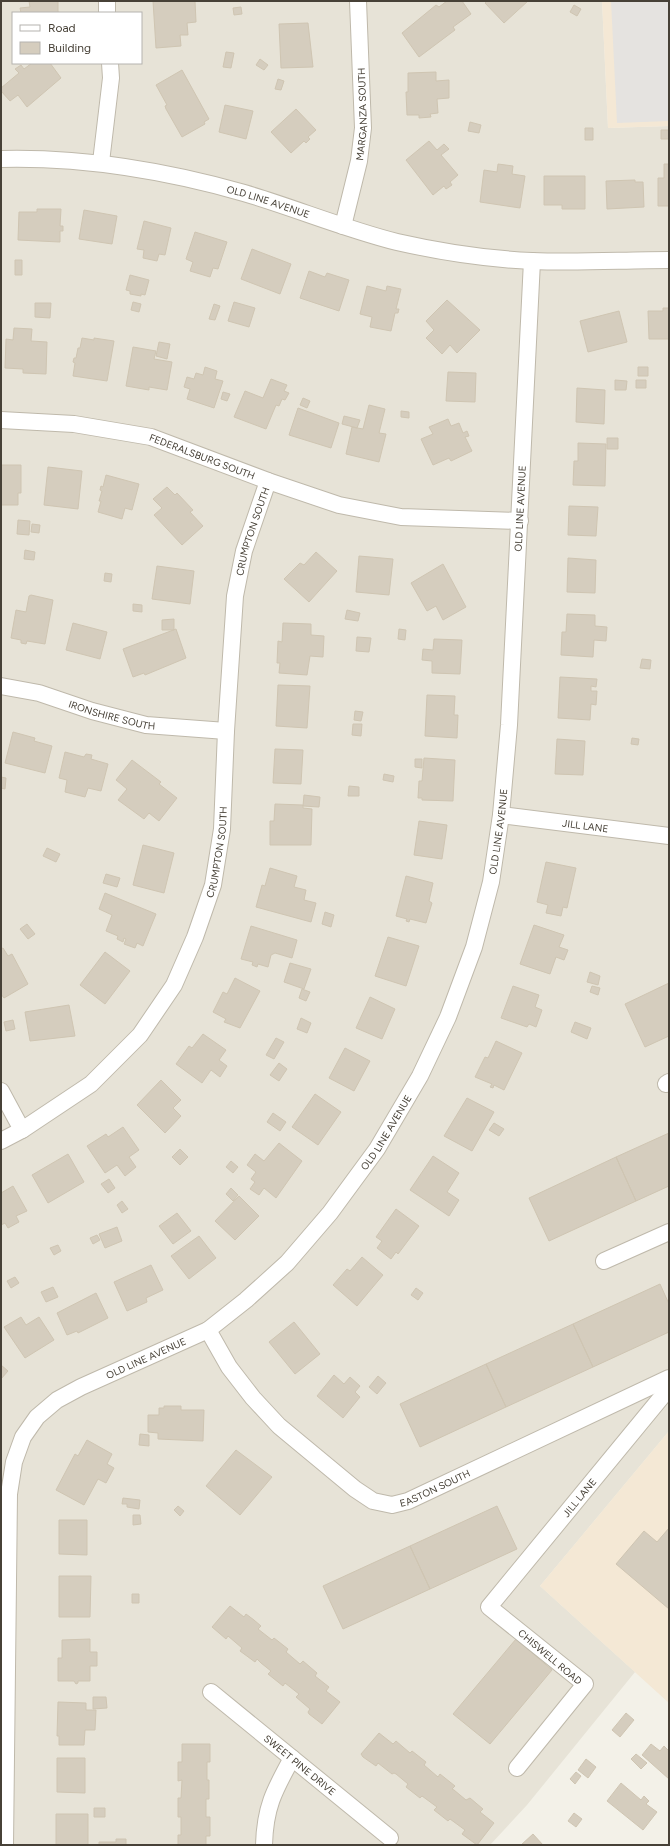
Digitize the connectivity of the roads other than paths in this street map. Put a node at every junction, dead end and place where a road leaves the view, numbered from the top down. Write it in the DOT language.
graph roads {
  1 [pos="107,1"];
  2 [pos="358,1"];
  3 [pos="107,12"];
  4 [pos="110,64"];
  5 [pos="1,159"];
  6 [pos="100,162"];
  7 [pos="343,226"];
  8 [pos="669,260"];
  9 [pos="532,261"];
  10 [pos="1,420"];
  11 [pos="268,481"];
  12 [pos="520,522"];
  13 [pos="1,686"];
  14 [pos="226,731"];
  15 [pos="501,815"];
  16 [pos="669,836"];
  17 [pos="1,1091"];
  18 [pos="22,1130"];
  19 [pos="1,1141"];
  20 [pos="669,1232"];
  21 [pos="604,1261"];
  22 [pos="208,1330"];
  23 [pos="669,1378"];
  24 [pos="669,1388"];
  25 [pos="5,1535"];
  26 [pos="489,1607"];
  27 [pos="211,1692"];
  28 [pos="292,1758"];
  29 [pos="517,1768"];
  30 [pos="390,1838"];
  31 [pos="5,1845"];
  32 [pos="264,1845"];
  1 -- 3 [label="street"];
  2 -- 7 [label="street, MARGANZA SOUTH"];
  4 -- 6 [label="street"];
  5 -- 6 [label="street, OLD LINE AVENUE"];
  6 -- 7 [label="street, OLD LINE AVENUE"];
  7 -- 9 [label="street, OLD LINE AVENUE"];
  8 -- 9 [label="street, OLD LINE AVENUE"];
  9 -- 12 [label="street, OLD LINE AVENUE"];
  10 -- 11 [label="street, FEDERALSBURG SOUTH"];
  11 -- 12 [label="street, FEDERALSBURG SOUTH"];
  11 -- 14 [label="street, CRUMPTON SOUTH"];
  12 -- 15 [label="street, OLD LINE AVENUE"];
  13 -- 14 [label="street, IRONSHIRE SOUTH"];
  14 -- 18 [label="street, CRUMPTON SOUTH"];
  15 -- 16 [label="street, JILL LANE"];
  15 -- 22 [label="street, OLD LINE AVENUE"];
  17 -- 18 [label="street"];
  18 -- 19 [label="street, CRUMPTON SOUTH"];
  20 -- 21 [label="street"];
  22 -- 23 [label="street, EASTON SOUTH"];
  22 -- 25 [label="street, OLD LINE AVENUE"];
  24 -- 26 [label="street, JILL LANE"];
  25 -- 31 [label="street, OLD LINE AVENUE"];
  26 -- 29 [label="street, CHISWELL ROAD"];
  27 -- 28 [label="street, SWEET PINE DRIVE"];
  28 -- 30 [label="street, SWEET PINE DRIVE"];
  28 -- 32 [label="street"];
}
